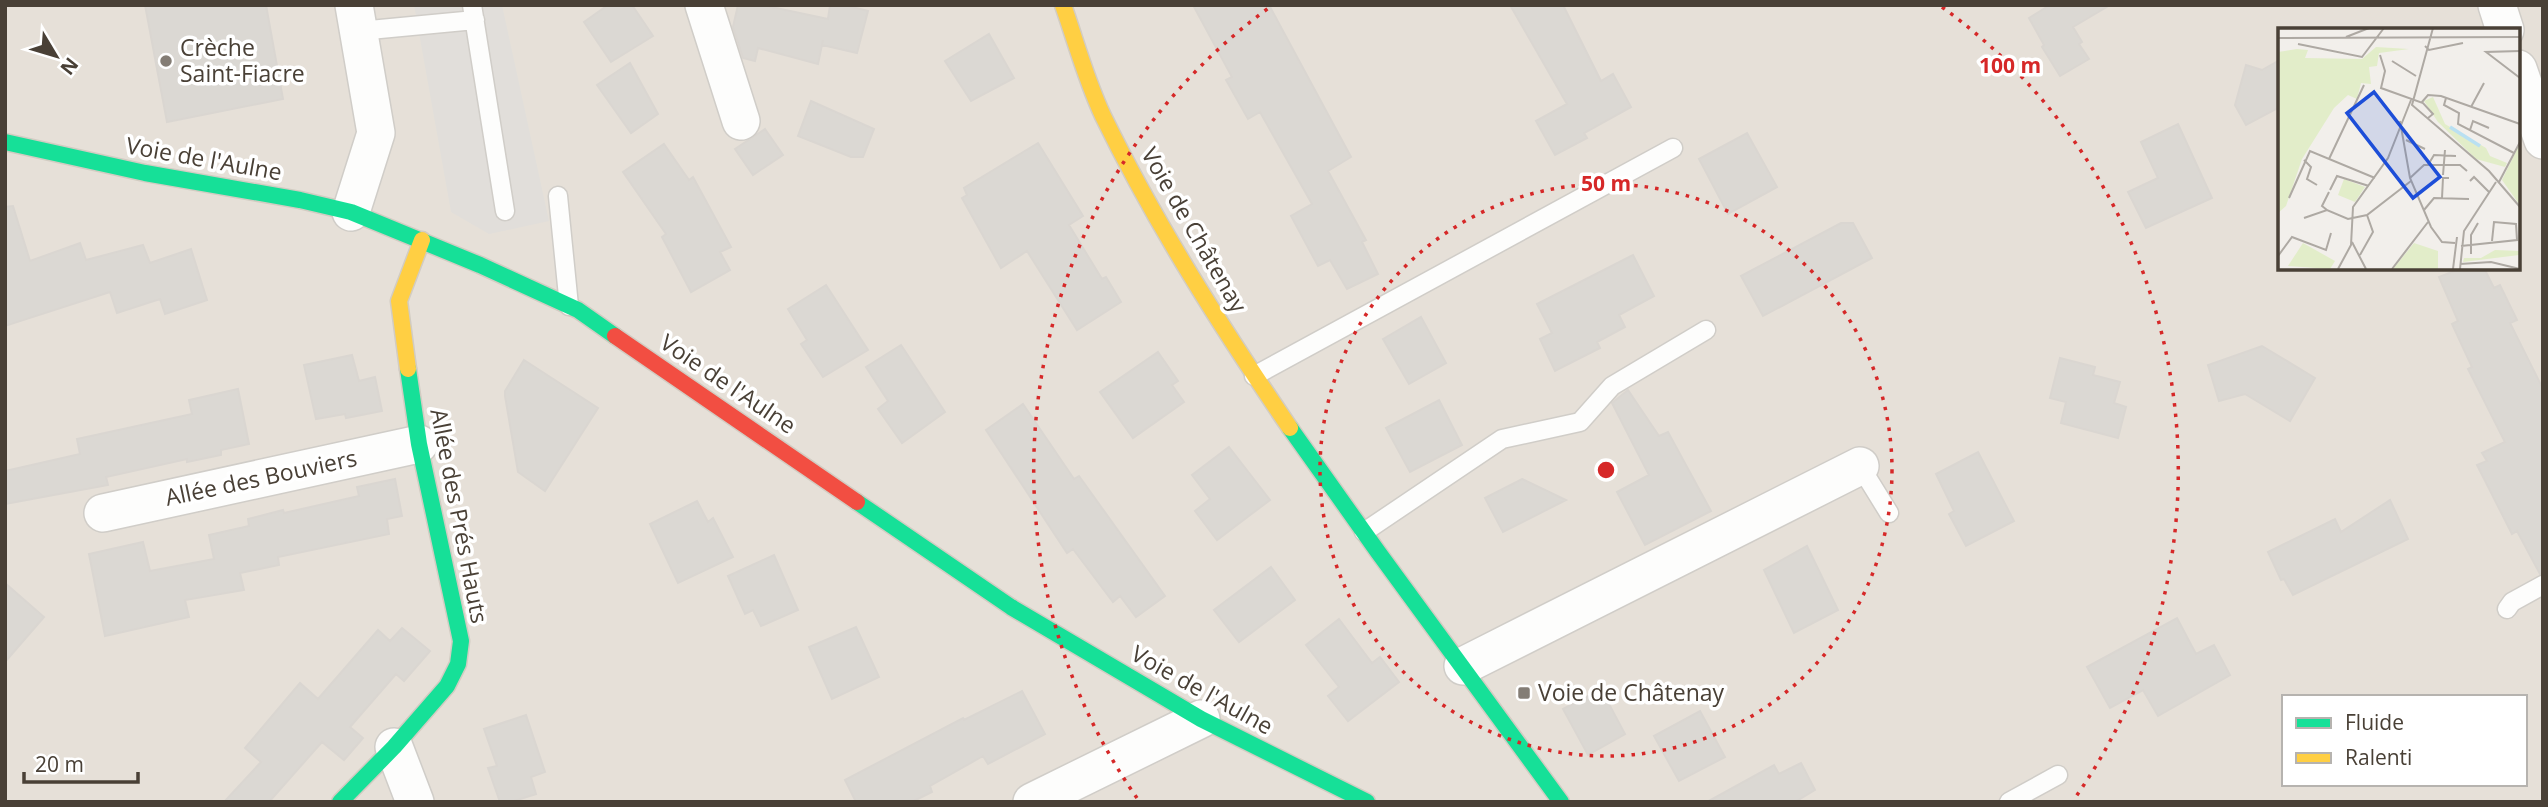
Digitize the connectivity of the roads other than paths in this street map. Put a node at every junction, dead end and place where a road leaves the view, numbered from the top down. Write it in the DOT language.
graph roads {
  1 [pos="704,5"];
  2 [pos="1063,5"];
  3 [pos="2497,5"];
  4 [pos="474,13"];
  5 [pos="356,18"];
  6 [pos="2504,28"];
  7 [pos="2520,75"];
  8 [pos="741,121"];
  9 [pos="2543,141"];
  10 [pos="5,142"];
  11 [pos="1673,148"];
  12 [pos="558,196"];
  13 [pos="351,212"];
  14 [pos="505,212"];
  15 [pos="422,240"];
  16 [pos="569,306"];
  17 [pos="1706,330"];
  18 [pos="1254,376"];
  19 [pos="419,444"];
  20 [pos="1860,466"];
  21 [pos="103,513"];
  22 [pos="1889,513"];
  23 [pos="1364,532"];
  24 [pos="2543,585"];
  25 [pos="2507,609"];
  26 [pos="1463,666"];
  27 [pos="1201,719"];
  28 [pos="394,747"];
  29 [pos="2058,775"];
  30 [pos="340,802"];
  31 [pos="415,802"];
  32 [pos="1032,802"];
  33 [pos="1367,802"];
  34 [pos="1561,802"];
  35 [pos="2009,802"];
  1 -- 8 [label="street"];
  2 -- 18 [label="street, Voie de Châtenay"];
  3 -- 6 [label="street"];
  4 -- 5 [label="lane"];
  4 -- 14 [label="lane"];
  5 -- 13 [label="street"];
  7 -- 9 [label="street"];
  10 -- 13 [label="street, Voie de l'Aulne"];
  11 -- 18 [label="lane"];
  12 -- 16 [label="lane"];
  13 -- 15 [label="street, Voie de l'Aulne"];
  15 -- 16 [label="street, Voie de l'Aulne"];
  15 -- 19 [label="street, Allée des Prés Hauts"];
  16 -- 27 [label="street, Voie de l'Aulne"];
  17 -- 23 [label="lane"];
  18 -- 23 [label="street, Voie de Châtenay"];
  19 -- 21 [label="street, Allée des Bouviers"];
  19 -- 28 [label="street, Allée des Prés Hauts"];
  20 -- 22 [label="lane"];
  20 -- 26 [label="street"];
  23 -- 26 [label="street, Voie de Châtenay"];
  24 -- 25 [label="lane"];
  26 -- 34 [label="street, Voie de Châtenay"];
  27 -- 32 [label="street"];
  27 -- 33 [label="street, Voie de l'Aulne"];
  28 -- 30 [label="street, Allée des Prés Hauts"];
  28 -- 31 [label="street"];
  29 -- 35 [label="lane"];
}
